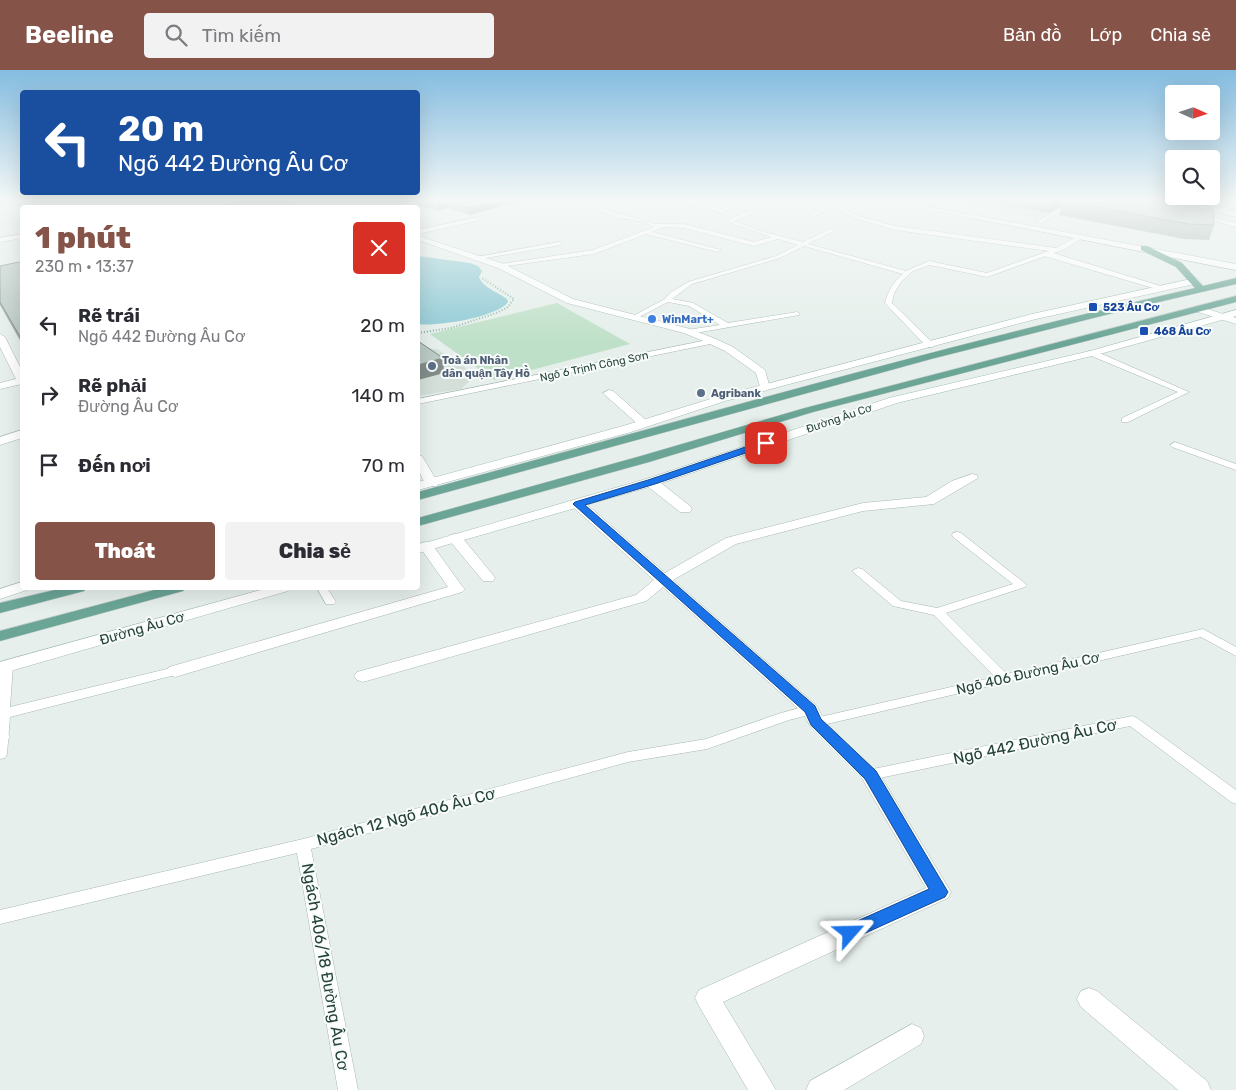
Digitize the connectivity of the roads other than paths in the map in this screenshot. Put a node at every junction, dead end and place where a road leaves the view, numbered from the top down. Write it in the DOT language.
graph roads {
  1 [pos="444,247"];
  2 [pos="543,247"];
  3 [pos="608,247"];
  4 [pos="704,247"];
  5 [pos="799,247"];
  6 [pos="813,247"];
  7 [pos="1027,247"];
  8 [pos="1065,247"];
  9 [pos="1137,247"];
  10 [pos="1167,247"];
  11 [pos="1144,248"];
  12 [pos="718,250"];
  13 [pos="1058,251"];
  14 [pos="1047,254"];
  15 [pos="474,258"];
  16 [pos="1236,260"];
  17 [pos="501,266"];
  18 [pos="1236,268"];
  19 [pos="907,273"];
  20 [pos="1236,281"];
  21 [pos="1198,285"];
  22 [pos="1163,288"];
  23 [pos="1236,299"];
  24 [pos="667,300"];
  25 [pos="1198,309"];
  26 [pos="1236,313"];
  27 [pos="797,314"];
  28 [pos="635,317"];
  29 [pos="1221,317"];
  30 [pos="1236,321"];
  31 [pos="727,326"];
  32 [pos="690,332"];
  33 [pos="0,337"];
  34 [pos="712,341"];
  35 [pos="930,345"];
  36 [pos="1092,353"];
  37 [pos="20,377"];
  38 [pos="20,381"];
  39 [pos="0,386"];
  40 [pos="765,388"];
  41 [pos="798,391"];
  42 [pos="609,393"];
  43 [pos="420,402"];
  44 [pos="823,406"];
  45 [pos="1125,420"];
  46 [pos="644,424"];
  47 [pos="20,435"];
  48 [pos="0,441"];
  49 [pos="1175,445"];
  50 [pos="20,446"];
  51 [pos="0,452"];
  52 [pos="420,462"];
  53 [pos="1236,467"];
  54 [pos="972,478"];
  55 [pos="652,482"];
  56 [pos="432,483"];
  57 [pos="420,486"];
  58 [pos="420,495"];
  59 [pos="578,504"];
  60 [pos="685,509"];
  61 [pos="420,521"];
  62 [pos="957,536"];
  63 [pos="455,538"];
  64 [pos="422,547"];
  65 [pos="858,571"];
  66 [pos="488,578"];
  67 [pos="663,580"];
  68 [pos="20,588"];
  69 [pos="71,590"];
  70 [pos="171,590"];
  71 [pos="276,590"];
  72 [pos="323,590"];
  73 [pos="0,594"];
  74 [pos="330,602"];
  75 [pos="0,608"];
  76 [pos="938,612"];
  77 [pos="0,636"];
  78 [pos="1236,652"];
  79 [pos="3,667"];
  80 [pos="175,671"];
  81 [pos="363,676"];
  82 [pos="1005,679"];
  83 [pos="2,714"];
  84 [pos="813,716"];
  85 [pos="0,743"];
  86 [pos="870,775"];
  87 [pos="1236,798"];
  88 [pos="303,845"];
  89 [pos="0,917"];
  90 [pos="1088,999"];
  91 [pos="912,1036"];
  92 [pos="348,1090"];
  93 [pos="763,1090"];
  94 [pos="819,1090"];
  95 [pos="1198,1090"];
  1 -- 15 [label="street"];
  2 -- 15 [label="lane"];
  3 -- 17 [label="lane"];
  4 -- 12 [label="lane"];
  5 -- 24 [label="lane"];
  6 -- 19 [label="lane"];
  7 -- 13 [label="lane"];
  8 -- 13 [label="lane"];
  9 -- 11 [label="street"];
  10 -- 16 [label="street"];
  11 -- 18 [label="street"];
  11 -- 21 [label="main road"];
  13 -- 14 [label="lane"];
  14 -- 19 [label="lane"];
  14 -- 22 [label="street"];
  15 -- 17 [label="street"];
  17 -- 28 [label="street"];
  19 -- 35 [label="lane"];
  20 -- 21 [label="main road"];
  21 -- 22 [label="street"];
  21 -- 41 [label="main road"];
  22 -- 35 [label="street"];
  23 -- 25 [label="main road, Đường Âu Cơ"];
  24 -- 28 [label="lane"];
  24 -- 31 [label="lane"];
  25 -- 29 [label="street"];
  25 -- 44 [label="main road, Đường Âu Cơ"];
  26 -- 29 [label="street, Đường Âu Cơ"];
  27 -- 31 [label="lane"];
  28 -- 32 [label="street"];
  29 -- 30 [label="street"];
  29 -- 36 [label="street, Đường Âu Cơ"];
  31 -- 32 [label="lane"];
  32 -- 34 [label="street"];
  33 -- 37 [label="street"];
  34 -- 40 [label="street"];
  34 -- 43 [label="lane, Ngõ 6 Trịnh Công Sơn"];
  35 -- 40 [label="street"];
  36 -- 45 [label="lane"];
  36 -- 55 [label="street, Đường Âu Cơ"];
  38 -- 39 [label="street"];
  40 -- 46 [label="street"];
  41 -- 44 [label="main road"];
  41 -- 58 [label="main road"];
  42 -- 46 [label="street"];
  44 -- 61 [label="main road, Đường Âu Cơ"];
  46 -- 56 [label="street"];
  47 -- 48 [label="street"];
  49 -- 53 [label="lane"];
  50 -- 51 [label="street"];
  52 -- 56 [label="street"];
  54 -- 67 [label="street"];
  55 -- 59 [label="street, Đường Âu Cơ"];
  55 -- 60 [label="street"];
  56 -- 57 [label="street"];
  59 -- 63 [label="street, Đường Âu Cơ"];
  59 -- 67 [label="street"];
  62 -- 76 [label="lane"];
  63 -- 64 [label="street, Đường Âu Cơ"];
  63 -- 66 [label="street"];
  64 -- 80 [label="street"];
  65 -- 76 [label="lane"];
  67 -- 81 [label="street"];
  67 -- 84 [label="street"];
  68 -- 73 [label="street"];
  69 -- 75 [label="main road"];
  70 -- 77 [label="main road"];
  71 -- 79 [label="street, Đường Âu Cơ"];
  72 -- 74 [label="lane"];
  76 -- 82 [label="lane"];
  78 -- 82 [label="lane, Ngõ 406 Đường Âu Cơ"];
  79 -- 83 [label="lane"];
  80 -- 83 [label="lane"];
  82 -- 84 [label="lane, Ngõ 406 Đường Âu Cơ"];
  83 -- 85 [label="lane"];
  84 -- 86 [label="lane"];
  84 -- 88 [label="lane, Ngách 12 Ngõ 406 Âu Cơ"];
  86 -- 87 [label="lane, Ngõ 442 Đường Âu Cơ"];
  86 -- 93 [label="street"];
  88 -- 89 [label="lane, Ngách 12 Ngõ 406 Âu Cơ"];
  88 -- 92 [label="lane, Ngách 406/18 Đường Âu Cơ"];
  90 -- 95 [label="street"];
  91 -- 94 [label="street"];
}
